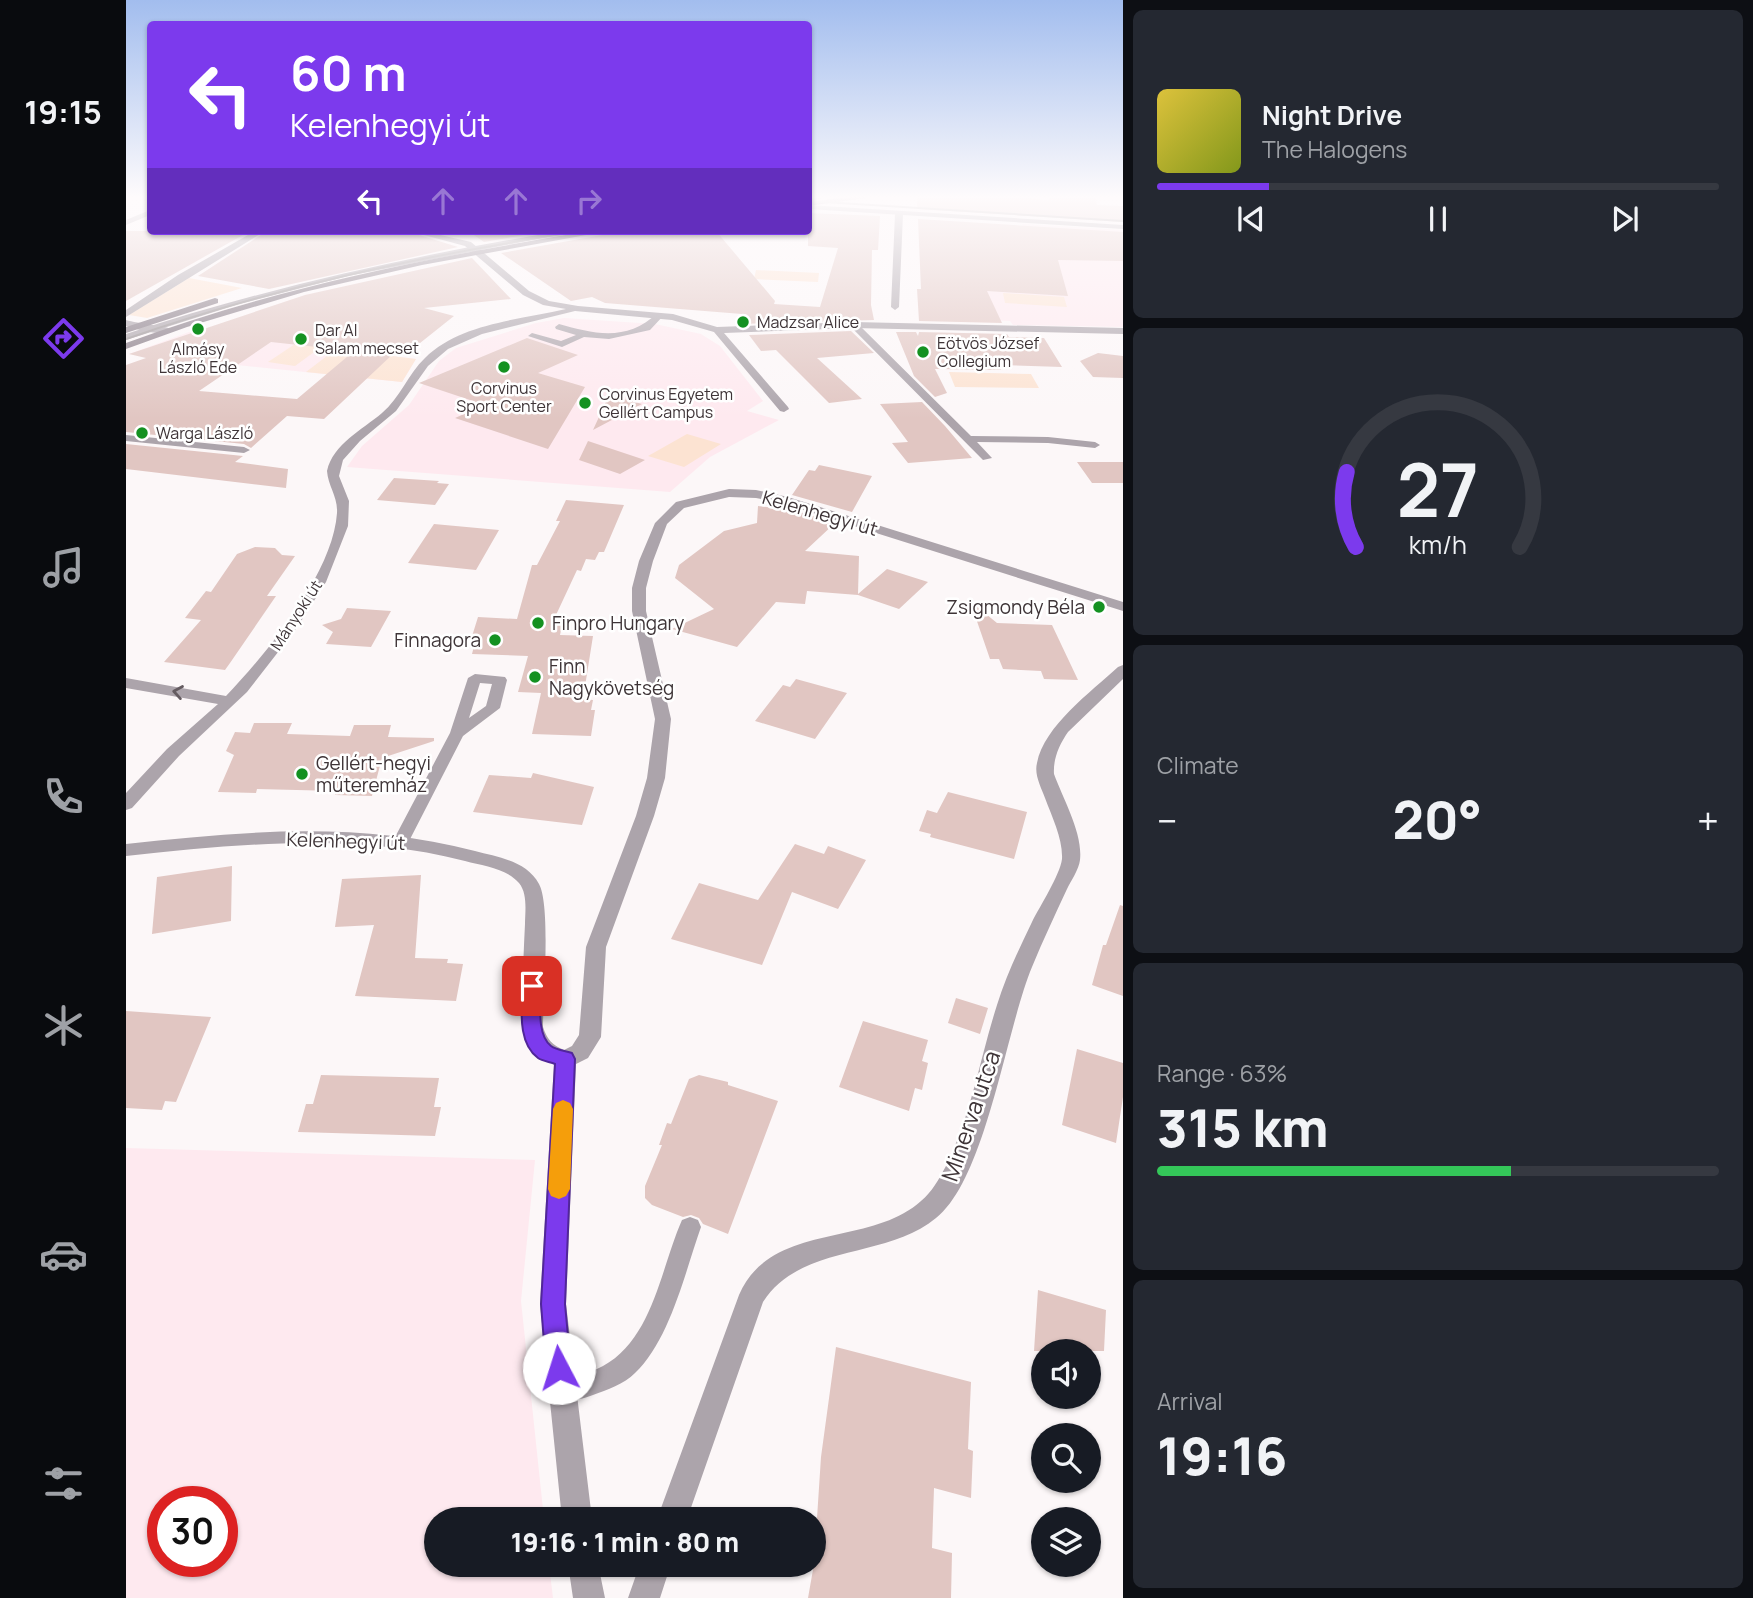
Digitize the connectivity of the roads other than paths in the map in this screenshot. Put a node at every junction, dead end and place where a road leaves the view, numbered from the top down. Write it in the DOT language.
graph roads {
  1 [pos="194,270"];
  2 [pos="367,270"];
  3 [pos="376,270"];
  4 [pos="383,270"];
  5 [pos="499,270"];
  6 [pos="897,270"];
  7 [pos="222,299"];
  8 [pos="238,300"];
  9 [pos="895,307"];
  10 [pos="578,309"];
  11 [pos="126,314"];
  12 [pos="213,314"];
  13 [pos="660,315"];
  14 [pos="126,323"];
  15 [pos="854,325"];
  16 [pos="559,327"];
  17 [pos="131,329"];
  18 [pos="148,329"];
  19 [pos="168,330"];
  20 [pos="717,330"];
  21 [pos="1123,331"];
  22 [pos="584,334"];
  23 [pos="532,336"];
  24 [pos="126,337"];
  25 [pos="126,346"];
  26 [pos="784,409"];
  27 [pos="126,438"];
  28 [pos="968,439"];
  29 [pos="1095,445"];
  30 [pos="244,450"];
  31 [pos="987,458"];
  32 [pos="1123,607"];
  33 [pos="1123,670"];
  34 [pos="126,683"];
  35 [pos="230,701"];
  36 [pos="457,733"];
  37 [pos="126,804"];
  38 [pos="401,841"];
  39 [pos="126,850"];
  40 [pos="565,1059"];
  41 [pos="690,1227"];
  42 [pos="560,1390"];
  43 [pos="575,1507"];
  44 [pos="676,1507"];
  45 [pos="585,1577"];
  46 [pos="651,1577"];
  47 [pos="589,1598"];
  48 [pos="644,1598"];
  1 -- 11 [label="street"];
  2 -- 7 [label="main road"];
  3 -- 8 [label="lane"];
  4 -- 12 [label="main road"];
  5 -- 10 [label="street"];
  6 -- 9 [label="street"];
  7 -- 8 [label="main road"];
  7 -- 17 [label="main road"];
  8 -- 12 [label="main road"];
  8 -- 18 [label="lane"];
  10 -- 13 [label="street"];
  10 -- 35 [label="street, Mányoki út"];
  12 -- 19 [label="main road"];
  13 -- 20 [label="street"];
  13 -- 22 [label="lane"];
  14 -- 17 [label="street"];
  15 -- 20 [label="street"];
  15 -- 21 [label="street"];
  15 -- 28 [label="lane"];
  16 -- 22 [label="lane"];
  17 -- 18 [label="street"];
  18 -- 19 [label="street"];
  18 -- 24 [label="lane"];
  19 -- 25 [label="main road"];
  20 -- 26 [label="street"];
  22 -- 23 [label="lane"];
  27 -- 30 [label="street"];
  28 -- 29 [label="lane"];
  28 -- 31 [label="lane"];
  32 -- 40 [label="street, Kelenhegyi út"];
  33 -- 44 [label="street, Minerva utca"];
  35 -- 34 [label="street, one-way"];
  35 -- 37 [label="street, Mányoki út"];
  36 -- 38 [label="lane"];
  38 -- 39 [label="street, Kelenhegyi út"];
  38 -- 40 [label="street, Kelenhegyi út"];
  40 -- 42 [label="street"];
  41 -- 42 [label="lane"];
  42 -- 43 [label="street"];
  45 -- 47 [label="street"];
  46 -- 48 [label="street"];
}
